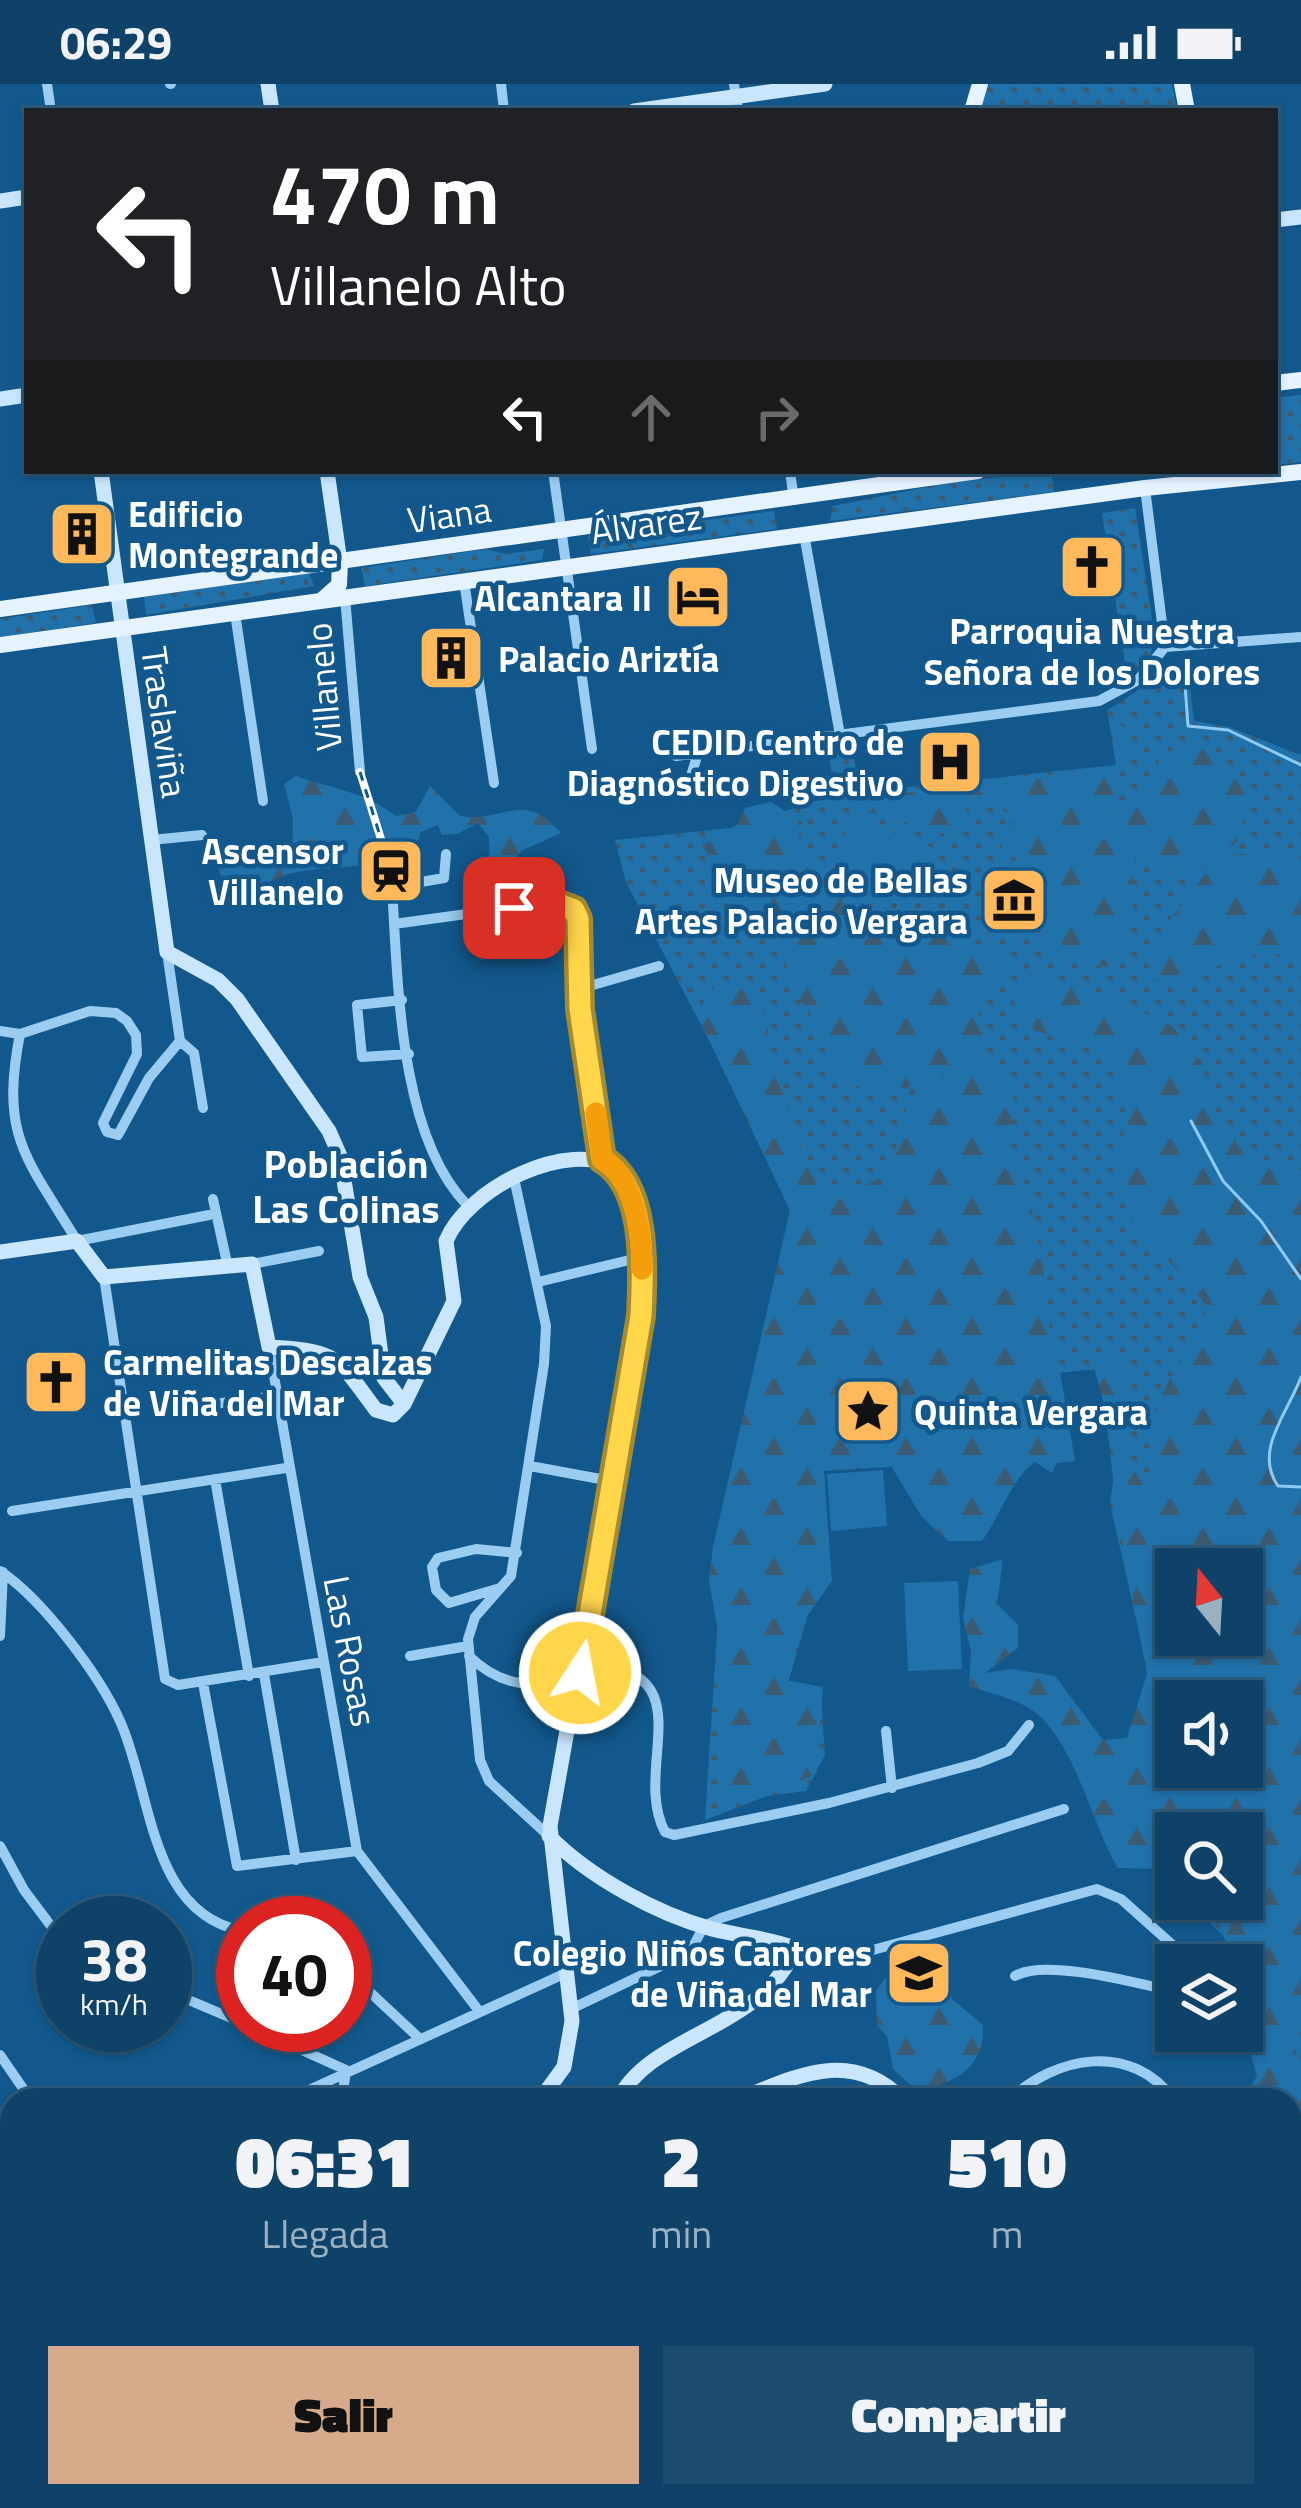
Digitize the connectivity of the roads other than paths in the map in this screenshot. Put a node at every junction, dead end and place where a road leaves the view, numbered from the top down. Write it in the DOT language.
graph roads {
  1 [pos="825,84"];
  2 [pos="736,97"];
  3 [pos="656,108"];
  4 [pos="101,474"];
  5 [pos="327,474"];
  6 [pos="553,474"];
  7 [pos="790,474"];
  8 [pos="959,474"];
  9 [pos="1262,474"];
  10 [pos="1143,480"];
  11 [pos="816,496"];
  12 [pos="794,500"];
  13 [pos="562,532"];
  14 [pos="804,534"];
  15 [pos="340,562"];
  16 [pos="566,567"];
  17 [pos="464,581"];
  18 [pos="117,593"];
  19 [pos="345,597"];
  20 [pos="322,601"];
  21 [pos="0,609"];
  22 [pos="235,613"];
  23 [pos="122,628"];
  24 [pos="1301,637"];
  25 [pos="0,645"];
  26 [pos="1165,647"];
  27 [pos="840,735"];
  28 [pos="592,749"];
  29 [pos="698,753"];
  30 [pos="676,756"];
  31 [pos="360,772"];
  32 [pos="494,783"];
  33 [pos="687,789"];
  34 [pos="263,801"];
  35 [pos="202,835"];
  36 [pos="151,840"];
  37 [pos="446,854"];
  38 [pos="391,871"];
  39 [pos="392,886"];
  40 [pos="394,924"];
  41 [pos="167,952"];
  42 [pos="659,966"];
  43 [pos="579,988"];
  44 [pos="402,1000"];
  45 [pos="0,1031"];
  46 [pos="20,1034"];
  47 [pos="180,1041"];
  48 [pos="410,1054"];
  49 [pos="203,1108"];
  50 [pos="602,1159"];
  51 [pos="514,1178"];
  52 [pos="213,1199"];
  53 [pos="467,1205"];
  54 [pos="209,1216"];
  55 [pos="77,1240"];
  56 [pos="319,1251"];
  57 [pos="0,1252"];
  58 [pos="642,1257"];
  59 [pos="227,1263"];
  60 [pos="253,1264"];
  61 [pos="104,1276"];
  62 [pos="538,1282"];
  63 [pos="269,1347"];
  64 [pos="276,1396"];
  65 [pos="214,1404"];
  66 [pos="404,1404"];
  67 [pos="530,1466"];
  68 [pos="286,1468"];
  69 [pos="215,1479"];
  70 [pos="611,1481"];
  71 [pos="133,1492"];
  72 [pos="12,1511"];
  73 [pos="517,1553"];
  74 [pos="2,1571"];
  75 [pos="500,1588"];
  76 [pos="0,1636"];
  77 [pos="469,1651"];
  78 [pos="410,1656"];
  79 [pos="323,1663"];
  80 [pos="580,1673"];
  81 [pos="264,1674"];
  82 [pos="249,1676"];
  83 [pos="203,1682"];
  84 [pos="1029,1725"];
  85 [pos="886,1731"];
  86 [pos="892,1788"];
  87 [pos="1064,1808"];
  88 [pos="549,1836"];
  89 [pos="0,1846"];
  90 [pos="357,1851"];
  91 [pos="296,1860"];
  92 [pos="36,1907"];
  93 [pos="216,1919"];
  94 [pos="704,1926"];
  95 [pos="1171,1944"];
  96 [pos="795,1948"];
  97 [pos="566,1973"];
  98 [pos="1015,1976"];
  99 [pos="1155,1988"];
  100 [pos="372,1994"];
  101 [pos="572,2009"];
  102 [pos="479,2011"];
  103 [pos="419,2038"];
  104 [pos="305,2052"];
  105 [pos="0,2055"];
  106 [pos="346,2071"];
  107 [pos="1030,2084"];
  108 [pos="23,2088"];
  109 [pos="311,2088"];
  110 [pos="344,2088"];
  111 [pos="549,2088"];
  112 [pos="629,2088"];
  113 [pos="773,2088"];
  114 [pos="889,2088"];
  115 [pos="1025,2088"];
  116 [pos="1029,2088"];
  117 [pos="1162,2088"];
  1 -- 2 [label="street"];
  2 -- 3 [label="street"];
  4 -- 18 [label="street, Traslaviña"];
  5 -- 15 [label="street"];
  6 -- 13 [label="street"];
  7 -- 12 [label="street"];
  8 -- 11 [label="main road, Viana"];
  9 -- 10 [label="main road, Álvarez"];
  10 -- 14 [label="main road, Álvarez"];
  10 -- 26 [label="street"];
  11 -- 12 [label="main road, Viana"];
  11 -- 14 [label="main road"];
  12 -- 13 [label="main road, Viana"];
  13 -- 15 [label="main road, Viana"];
  13 -- 16 [label="street"];
  14 -- 16 [label="main road, Álvarez"];
  14 -- 27 [label="street"];
  15 -- 18 [label="main road, Viana"];
  15 -- 20 [label="main road"];
  16 -- 17 [label="main road, Álvarez"];
  16 -- 28 [label="street"];
  17 -- 19 [label="main road, Álvarez"];
  17 -- 32 [label="street"];
  18 -- 21 [label="main road, Viana"];
  18 -- 23 [label="street, Traslaviña"];
  19 -- 20 [label="main road, Álvarez"];
  19 -- 31 [label="street, Villanelo"];
  20 -- 22 [label="main road, Álvarez"];
  22 -- 23 [label="main road, Álvarez"];
  22 -- 34 [label="street"];
  23 -- 25 [label="main road, Álvarez"];
  23 -- 36 [label="street, Traslaviña"];
  24 -- 26 [label="street"];
  26 -- 27 [label="street"];
  27 -- 29 [label="street"];
  29 -- 30 [label="street"];
  29 -- 33 [label="street"];
  35 -- 36 [label="street"];
  36 -- 41 [label="street, Traslaviña"];
  37 -- 39 [label="street"];
  38 -- 39 [label="street"];
  39 -- 40 [label="street"];
  40 -- 43 [label="street"];
  40 -- 44 [label="street"];
  41 -- 47 [label="street"];
  41 -- 66 [label="street"];
  42 -- 43 [label="street"];
  43 -- 50 [label="street"];
  44 -- 48 [label="street"];
  44 -- 48 [label="street"];
  45 -- 46 [label="street"];
  46 -- 47 [label="street"];
  46 -- 55 [label="street"];
  47 -- 49 [label="street"];
  48 -- 53 [label="street"];
  50 -- 51 [label="street"];
  50 -- 58 [label="street"];
  51 -- 53 [label="street"];
  51 -- 62 [label="street"];
  52 -- 59 [label="street"];
  53 -- 66 [label="street"];
  54 -- 55 [label="street"];
  55 -- 57 [label="street"];
  55 -- 61 [label="street"];
  56 -- 60 [label="street"];
  58 -- 62 [label="street"];
  58 -- 70 [label="street"];
  59 -- 60 [label="street"];
  59 -- 61 [label="street"];
  60 -- 63 [label="street, Las Rosas"];
  61 -- 71 [label="street"];
  62 -- 67 [label="street"];
  63 -- 64 [label="street, Las Rosas"];
  63 -- 66 [label="street"];
  64 -- 65 [label="street"];
  64 -- 68 [label="street, Las Rosas"];
  67 -- 70 [label="street"];
  67 -- 73 [label="street"];
  68 -- 69 [label="street"];
  68 -- 79 [label="street, Las Rosas"];
  69 -- 71 [label="street"];
  69 -- 82 [label="street"];
  70 -- 80 [label="street"];
  71 -- 72 [label="street"];
  71 -- 83 [label="street"];
  73 -- 75 [label="street"];
  73 -- 75 [label="street"];
  74 -- 76 [label="street"];
  74 -- 93 [label="street"];
  75 -- 77 [label="street"];
  77 -- 78 [label="street"];
  77 -- 80 [label="street"];
  77 -- 88 [label="street"];
  79 -- 81 [label="street"];
  79 -- 90 [label="street, Las Rosas"];
  80 -- 86 [label="street"];
  80 -- 88 [label="street"];
  81 -- 82 [label="street"];
  81 -- 91 [label="street"];
  82 -- 83 [label="street"];
  83 -- 91 [label="street"];
  84 -- 86 [label="street"];
  85 -- 86 [label="street"];
  87 -- 94 [label="street"];
  88 -- 94 [label="street"];
  88 -- 97 [label="street"];
  89 -- 92 [label="street"];
  90 -- 91 [label="street"];
  90 -- 102 [label="street, Las Rosas"];
  94 -- 96 [label="street"];
  94 -- 101 [label="street"];
  95 -- 96 [label="street"];
  96 -- 112 [label="street"];
  97 -- 101 [label="street"];
  97 -- 102 [label="street"];
  98 -- 99 [label="street"];
  100 -- 103 [label="street"];
  101 -- 111 [label="street"];
  102 -- 103 [label="street"];
  103 -- 106 [label="street"];
  104 -- 106 [label="street"];
  105 -- 108 [label="street"];
  106 -- 109 [label="street"];
  106 -- 110 [label="street"];
  107 -- 115 [label="street"];
  107 -- 116 [label="street"];
  107 -- 117 [label="street"];
  113 -- 114 [label="street"];
}
